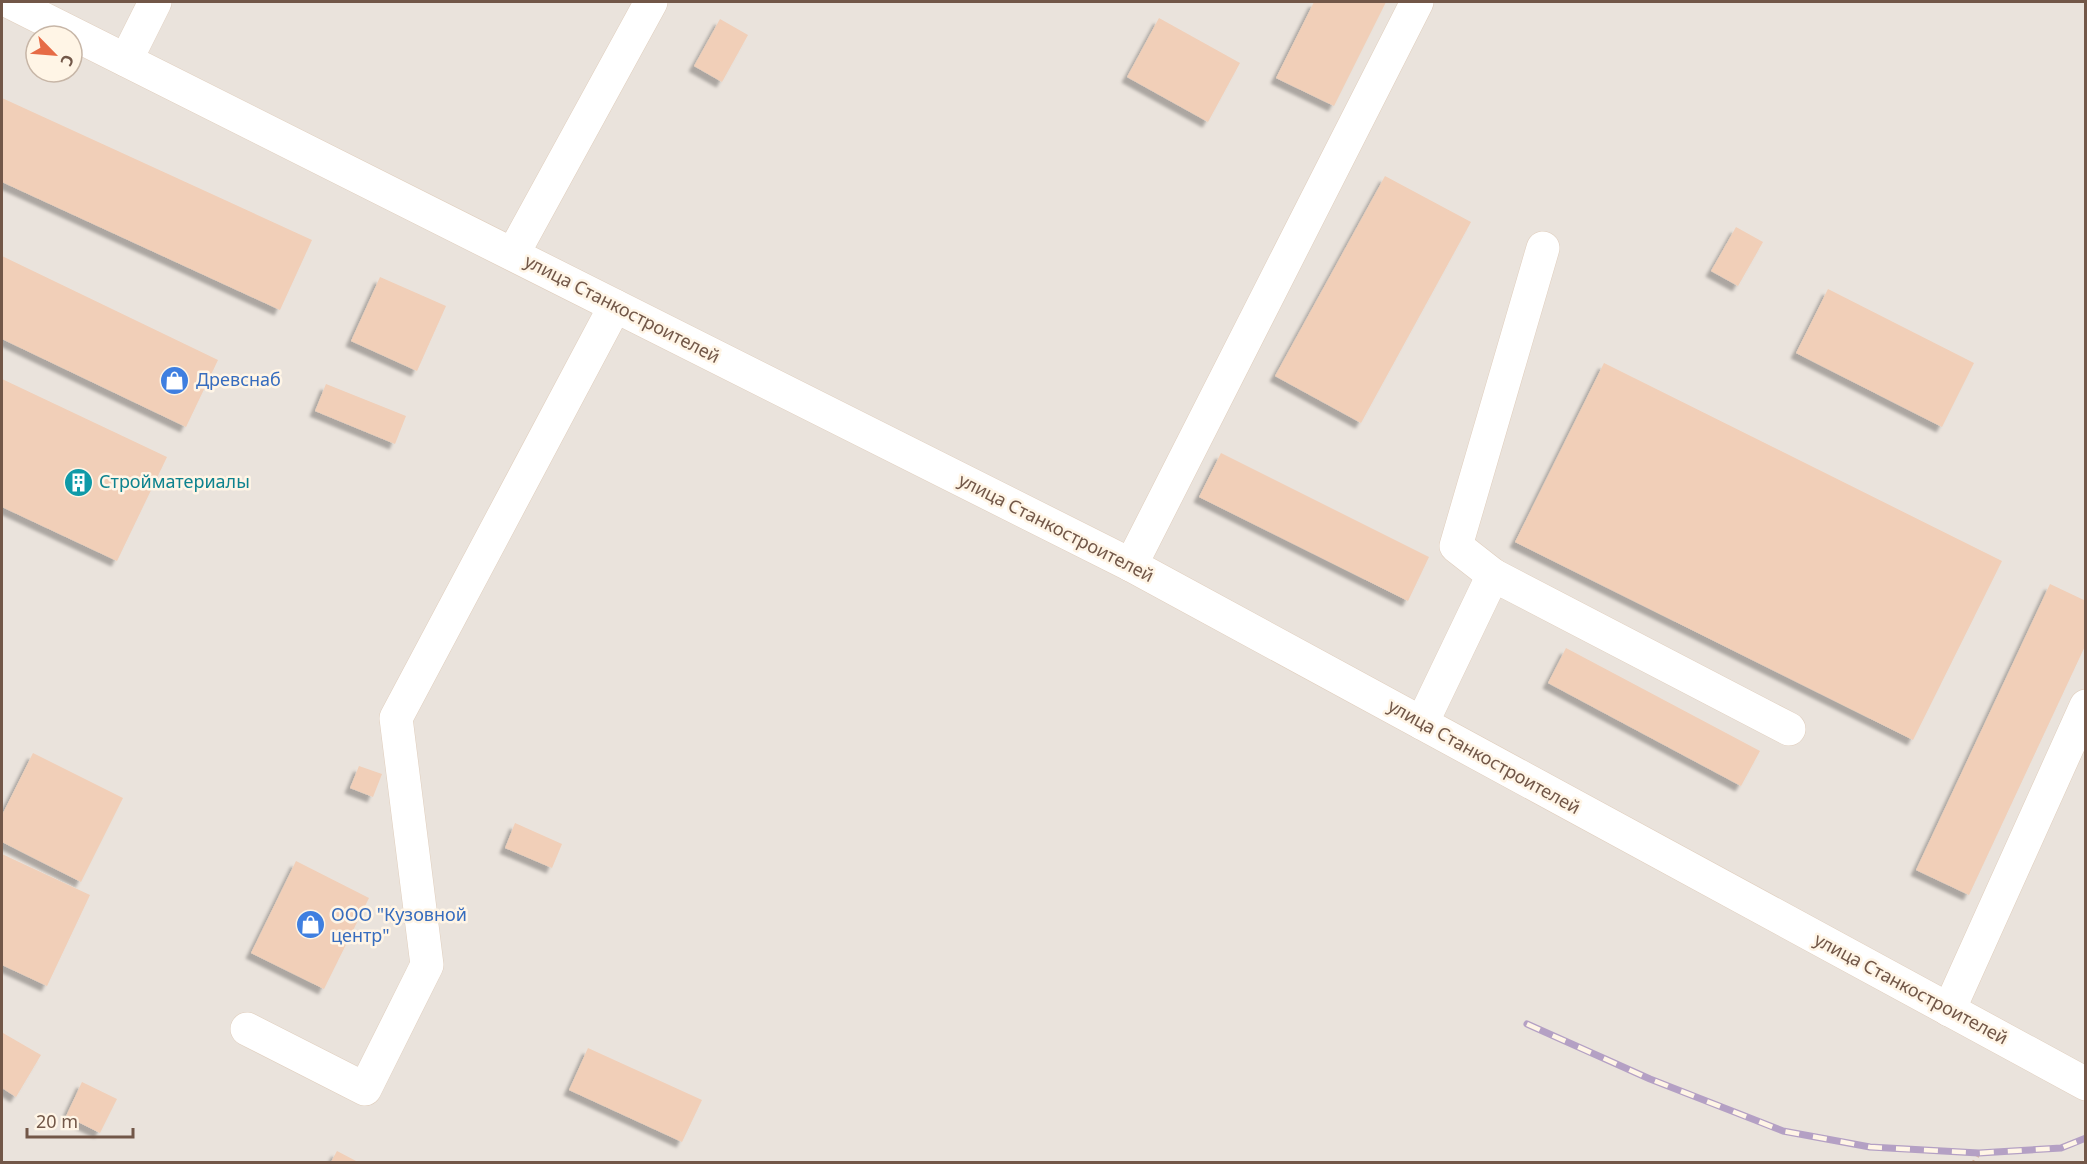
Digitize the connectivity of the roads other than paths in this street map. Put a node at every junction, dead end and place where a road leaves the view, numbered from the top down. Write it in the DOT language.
graph roads {
  1 [pos="10,2"];
  2 [pos="155,2"];
  3 [pos="651,2"];
  4 [pos="1416,2"];
  5 [pos="126,60"];
  6 [pos="1543,248"];
  7 [pos="513,254"];
  8 [pos="615,306"];
  9 [pos="1131,565"];
  10 [pos="1493,575"];
  11 [pos="2085,706"];
  12 [pos="1422,723"];
  13 [pos="1789,729"];
  14 [pos="1949,1010"];
  15 [pos="247,1029"];
  16 [pos="2085,1084"];
  1 -- 5 [label="lane, улица Станкостроителей"];
  2 -- 5 [label="lane"];
  3 -- 7 [label="lane"];
  4 -- 9 [label="lane"];
  5 -- 7 [label="lane, улица Станкостроителей"];
  6 -- 10 [label="lane"];
  7 -- 8 [label="lane, улица Станкостроителей"];
  8 -- 9 [label="lane, улица Станкостроителей"];
  8 -- 15 [label="lane"];
  9 -- 12 [label="lane, улица Станкостроителей"];
  10 -- 12 [label="lane"];
  10 -- 13 [label="lane"];
  11 -- 14 [label="lane"];
  12 -- 14 [label="lane, улица Станкостроителей"];
  14 -- 16 [label="lane, улица Станкостроителей"];
}
